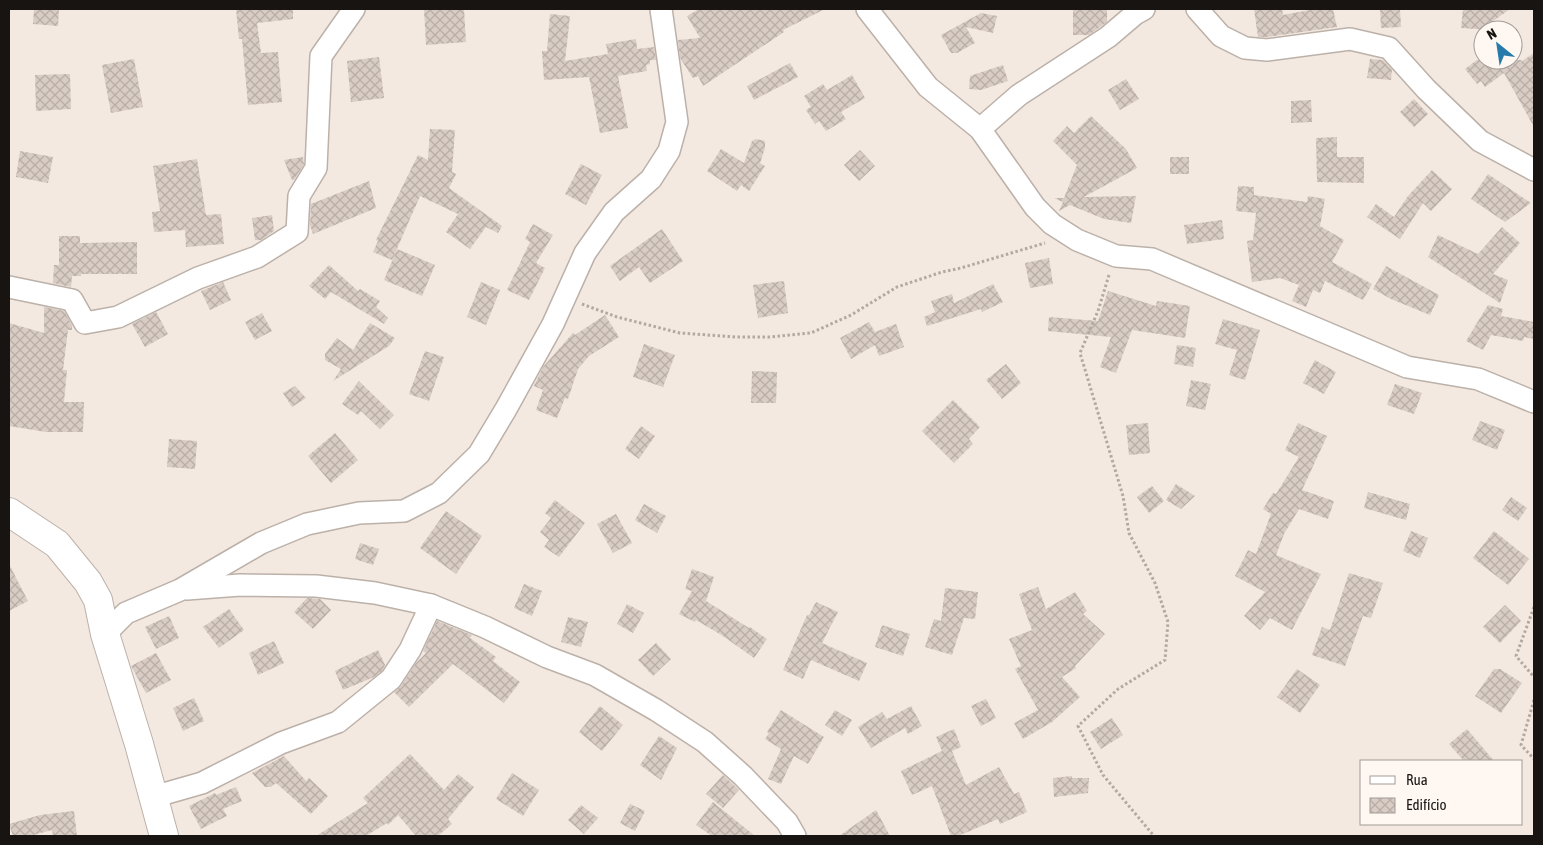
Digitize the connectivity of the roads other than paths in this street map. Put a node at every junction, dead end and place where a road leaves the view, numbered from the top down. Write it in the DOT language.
graph roads {
  1 [pos="354,9"];
  2 [pos="661,9"];
  3 [pos="867,9"];
  4 [pos="1144,9"];
  5 [pos="1196,9"];
  6 [pos="980,129"];
  7 [pos="1534,170"];
  8 [pos="9,287"];
  9 [pos="1534,402"];
  10 [pos="9,512"];
  11 [pos="180,590"];
  12 [pos="431,605"];
  13 [pos="105,634"];
  14 [pos="153,797"];
  15 [pos="164,836"];
  16 [pos="795,836"];
  1 -- 8 [label="street"];
  2 -- 11 [label="street"];
  3 -- 6 [label="street"];
  4 -- 6 [label="street"];
  5 -- 7 [label="street"];
  6 -- 9 [label="street"];
  10 -- 13 [label="street"];
  11 -- 12 [label="street"];
  11 -- 13 [label="street"];
  12 -- 14 [label="street"];
  12 -- 16 [label="street"];
  13 -- 14 [label="street"];
  14 -- 15 [label="street"];
}
